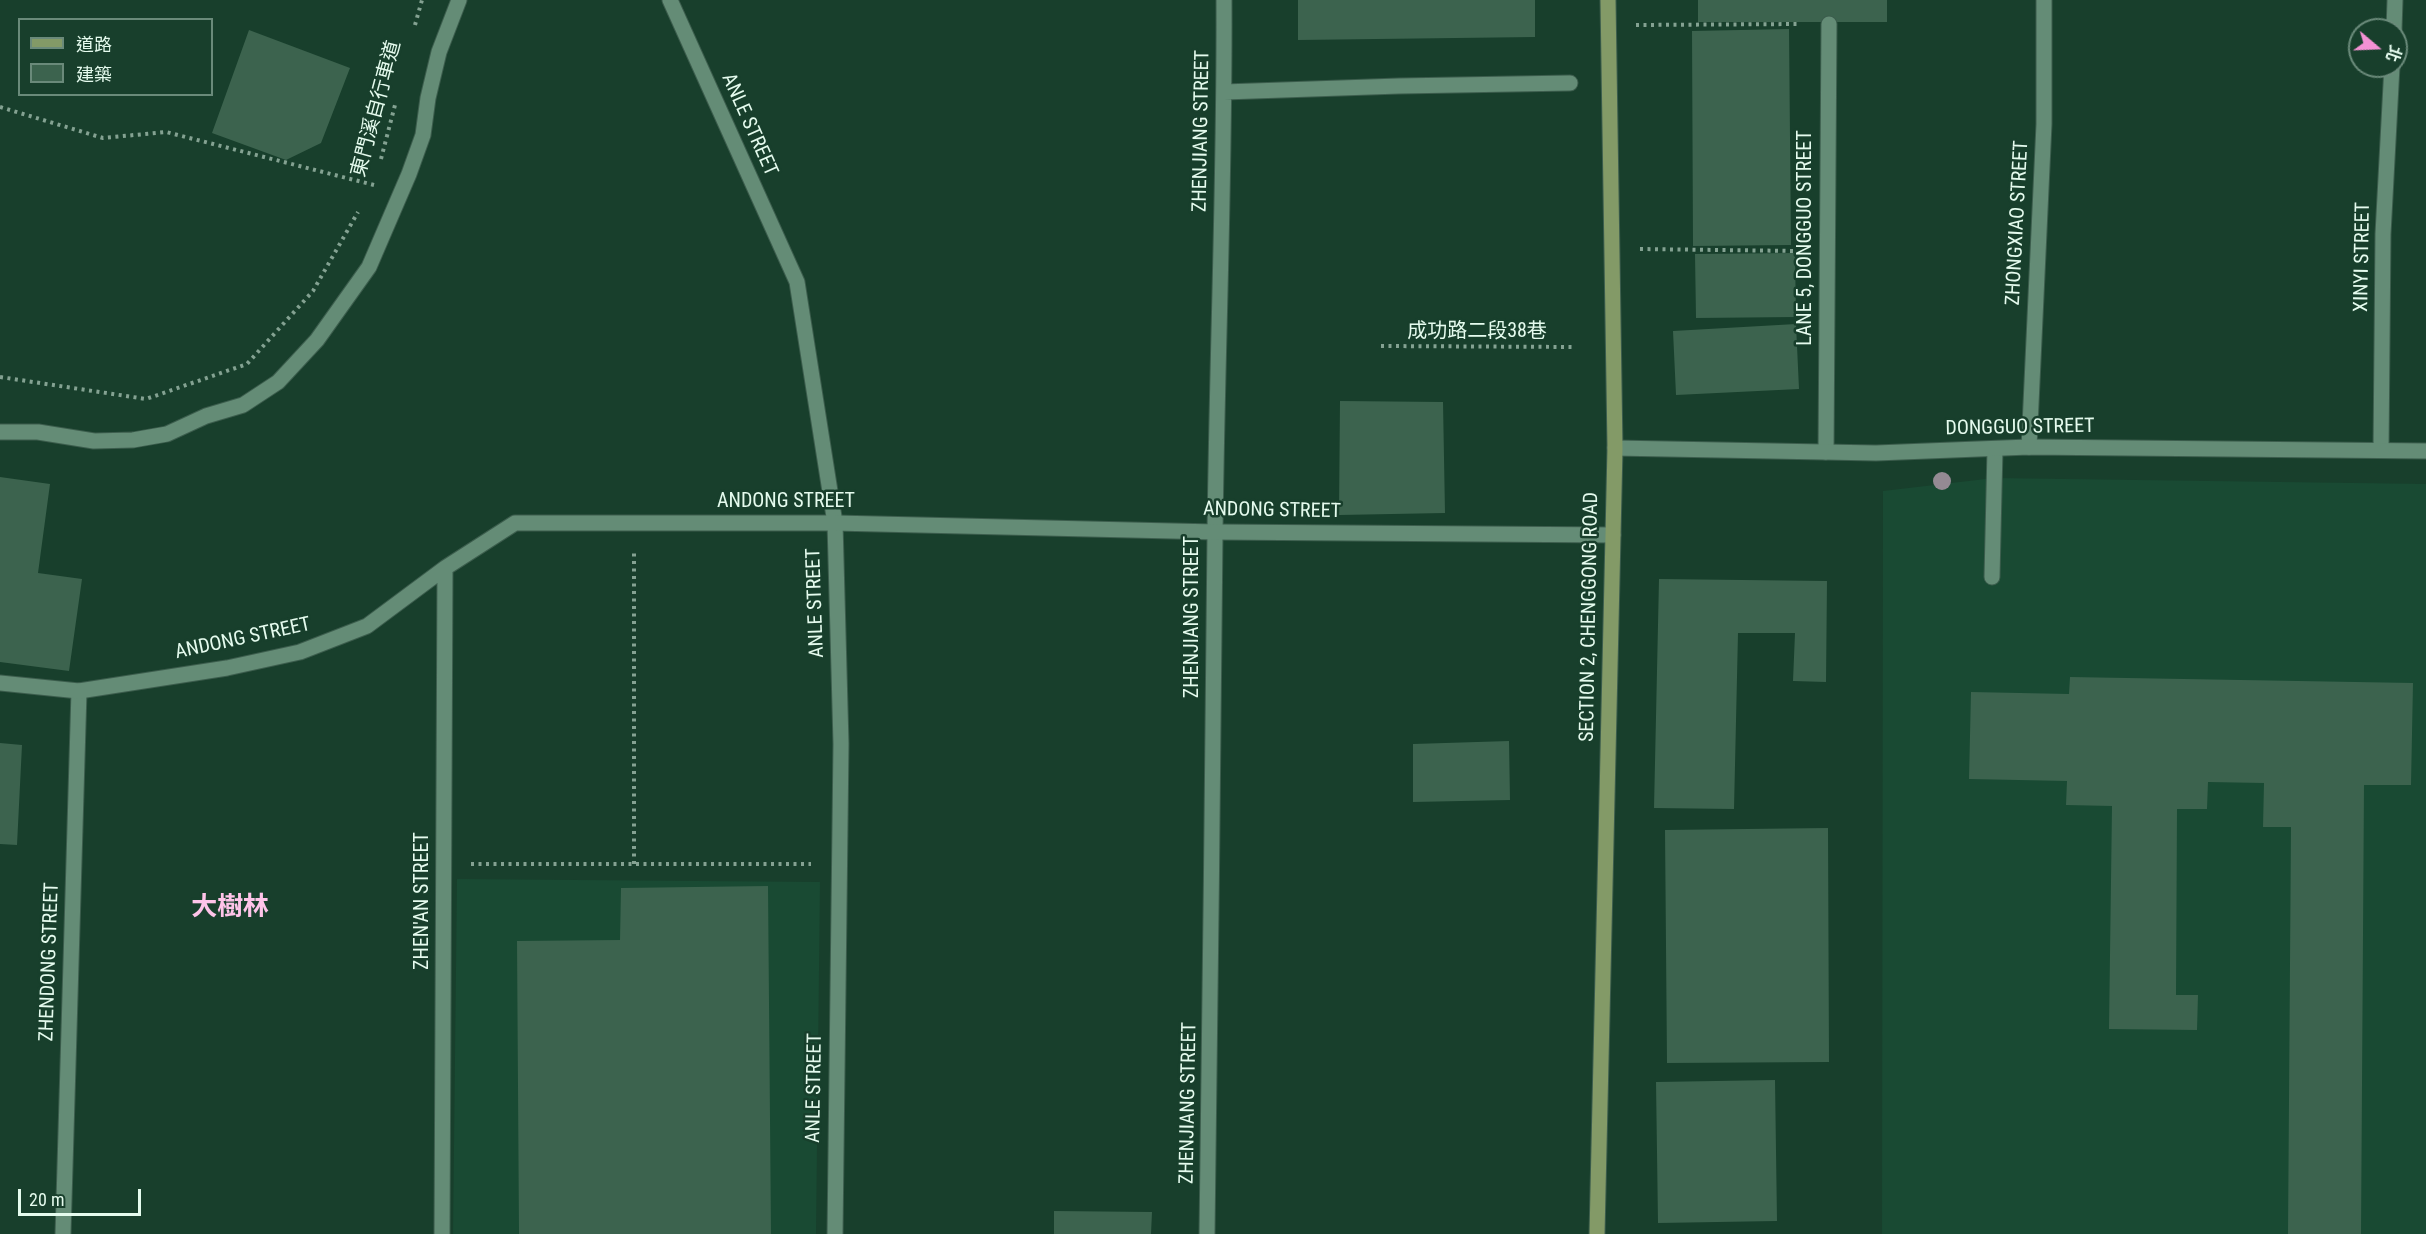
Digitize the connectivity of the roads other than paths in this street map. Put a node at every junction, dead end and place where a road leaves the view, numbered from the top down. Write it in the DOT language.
graph roads {
  1 [pos="459,0"];
  2 [pos="670,0"];
  3 [pos="1224,0"];
  4 [pos="1608,0"];
  5 [pos="2044,0"];
  6 [pos="2395,0"];
  7 [pos="2394,18"];
  8 [pos="1829,24"];
  9 [pos="2391,78"];
  10 [pos="1570,83"];
  11 [pos="1224,92"];
  12 [pos="0,432"];
  13 [pos="2029,447"];
  14 [pos="1615,448"];
  15 [pos="1995,449"];
  16 [pos="2381,450"];
  17 [pos="1826,452"];
  18 [pos="2426,452"];
  19 [pos="835,523"];
  20 [pos="1215,532"];
  21 [pos="1613,535"];
  22 [pos="445,568"];
  23 [pos="1992,577"];
  24 [pos="0,683"];
  25 [pos="79,692"];
  26 [pos="63,1234"];
  27 [pos="442,1234"];
  28 [pos="835,1234"];
  29 [pos="1208,1234"];
  30 [pos="1597,1234"];
  1 -- 12 [label="street"];
  2 -- 19 [label="street, ANLE STREET"];
  3 -- 11 [label="street, ZHENJIANG STREET"];
  4 -- 14 [label="street, SECTION 2, CHENGGONG ROAD"];
  5 -- 13 [label="street, ZHONGXIAO STREET"];
  6 -- 7 [label="street"];
  8 -- 17 [label="street, LANE 5, DONGGUO STREET"];
  9 -- 16 [label="street, XINYI STREET"];
  10 -- 11 [label="street"];
  11 -- 20 [label="street, ZHENJIANG STREET"];
  13 -- 15 [label="street, DONGGUO STREET"];
  13 -- 16 [label="street, DONGGUO STREET"];
  14 -- 17 [label="street, DONGGUO STREET"];
  14 -- 21 [label="street, SECTION 2, CHENGGONG ROAD"];
  15 -- 17 [label="street, DONGGUO STREET"];
  15 -- 23 [label="street"];
  16 -- 18 [label="street, DONGGUO STREET"];
  19 -- 20 [label="street, ANDONG STREET"];
  19 -- 22 [label="street, ANDONG STREET"];
  19 -- 28 [label="street, ANLE STREET"];
  20 -- 21 [label="street, ANDONG STREET"];
  20 -- 29 [label="street, ZHENJIANG STREET"];
  21 -- 30 [label="street, SECTION 2, CHENGGONG ROAD"];
  22 -- 25 [label="street, ANDONG STREET"];
  22 -- 27 [label="street, ZHEN'AN STREET"];
  24 -- 25 [label="street, ANDONG STREET"];
  25 -- 26 [label="street, ZHENDONG STREET"];
}
